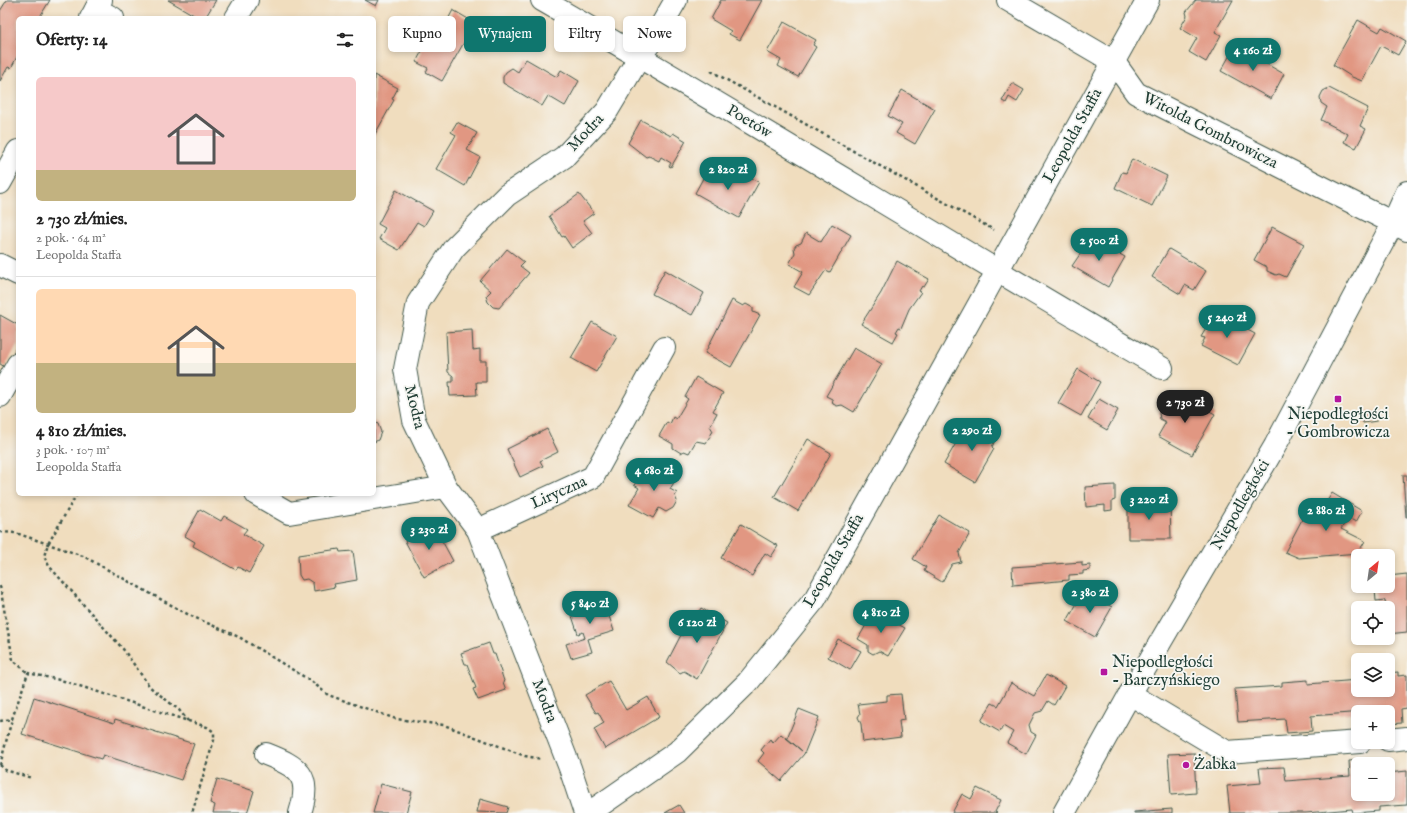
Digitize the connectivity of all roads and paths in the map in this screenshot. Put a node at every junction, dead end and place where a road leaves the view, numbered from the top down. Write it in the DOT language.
graph roads {
  1 [pos="247,0"];
  2 [pos="542,0"];
  3 [pos="676,0"];
  4 [pos="1008,0"];
  5 [pos="1148,0"];
  6 [pos="237,16"];
  7 [pos="640,56"];
  8 [pos="1114,62"];
  9 [pos="709,69"];
  10 [pos="16,155"];
  11 [pos="0,183"];
  12 [pos="1407,192"];
  13 [pos="1400,226"];
  14 [pos="1014,240"];
  15 [pos="0,265"];
  16 [pos="996,271"];
  17 [pos="16,273"];
  18 [pos="664,348"];
  19 [pos="16,368"];
  20 [pos="1162,368"];
  21 [pos="0,396"];
  22 [pos="446,487"];
  23 [pos="76,496"];
  24 [pos="260,496"];
  25 [pos="478,530"];
  26 [pos="0,532"];
  27 [pos="48,544"];
  28 [pos="0,586"];
  29 [pos="28,673"];
  30 [pos="1130,694"];
  31 [pos="12,720"];
  32 [pos="0,721"];
  33 [pos="188,721"];
  34 [pos="1407,738"];
  35 [pos="1395,739"];
  36 [pos="1351,743"];
  37 [pos="266,754"];
  38 [pos="548,760"];
  39 [pos="0,765"];
  40 [pos="32,778"];
  41 [pos="192,813"];
  42 [pos="300,813"];
  43 [pos="585,813"];
  44 [pos="590,813"];
  45 [pos="1064,813"];
  1 -- 6 [label="street"];
  2 -- 7 [label="street, Poetów"];
  3 -- 7 [label="street, Modra"];
  4 -- 8 [label="street, Witolda Gombrowicza"];
  5 -- 8 [label="street, Leopolda Staffa"];
  7 -- 16 [label="street, Poetów"];
  7 -- 22 [label="street, Modra"];
  8 -- 13 [label="street, Witolda Gombrowicza"];
  8 -- 14 [label="street, Leopolda Staffa"];
  9 -- 14 [label="path"];
  10 -- 11 [label="street"];
  12 -- 13 [label="street, Niepodległości"];
  13 -- 30 [label="street, Niepodległości"];
  14 -- 16 [label="street, Leopolda Staffa"];
  15 -- 17 [label="street"];
  16 -- 20 [label="street"];
  16 -- 44 [label="street, Leopolda Staffa"];
  18 -- 25 [label="street, Liryczna"];
  19 -- 21 [label="street"];
  22 -- 24 [label="street"];
  22 -- 25 [label="street, Modra"];
  23 -- 27 [label="path"];
  25 -- 43 [label="street, Modra"];
  26 -- 27 [label="path"];
  27 -- 33 [label="path"];
  27 -- 38 [label="path"];
  28 -- 29 [label="path"];
  29 -- 31 [label="path"];
  29 -- 33 [label="path"];
  30 -- 36 [label="street"];
  30 -- 45 [label="street, Niepodległości"];
  31 -- 32 [label="path"];
  31 -- 39 [label="path"];
  33 -- 41 [label="path"];
  34 -- 35 [label="street"];
  37 -- 42 [label="street"];
  39 -- 40 [label="path"];
}
